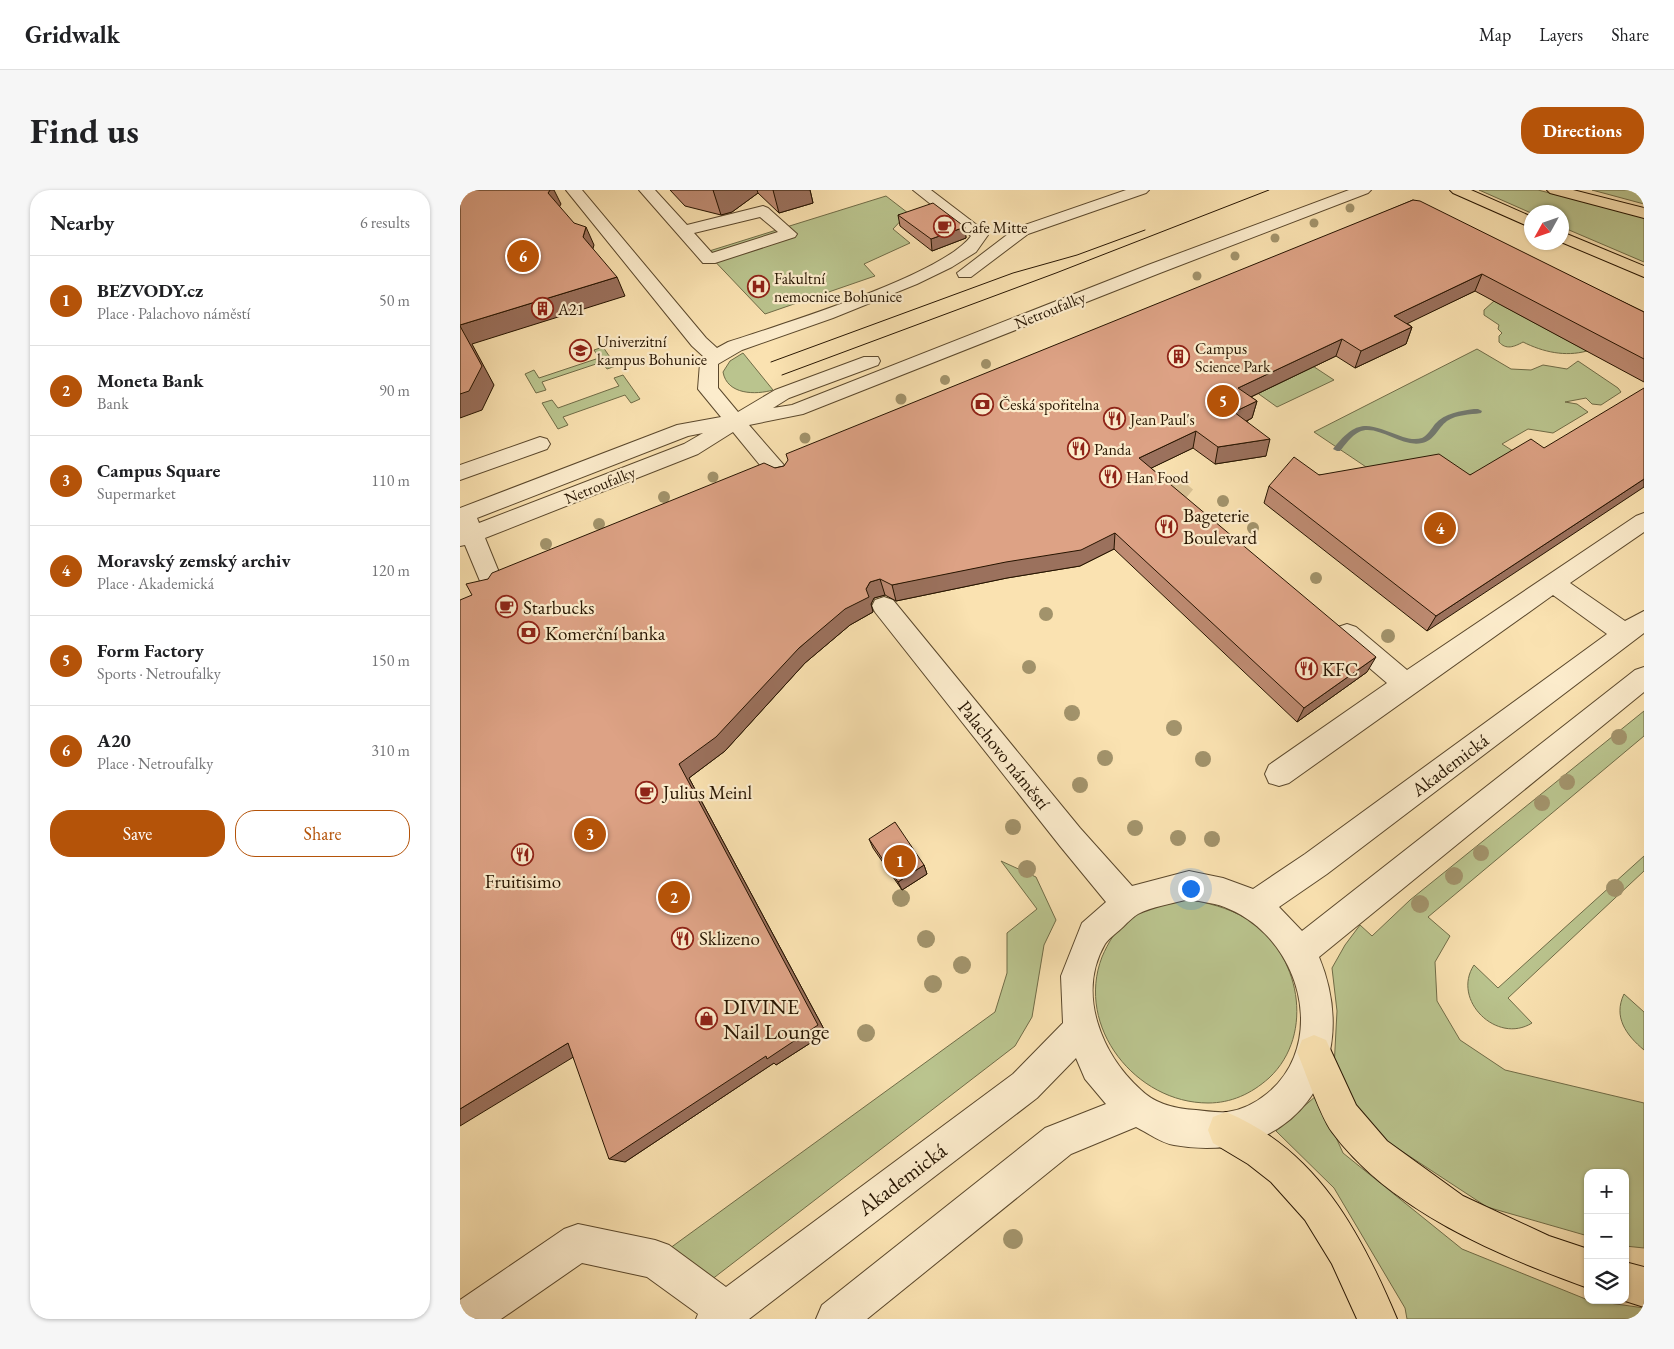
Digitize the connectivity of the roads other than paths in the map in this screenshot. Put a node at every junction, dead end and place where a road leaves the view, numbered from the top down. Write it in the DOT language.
graph roads {
  1 [pos="574,190"];
  2 [pos="648,190"];
  3 [pos="945,190"];
  4 [pos="1142,190"];
  5 [pos="1363,190"];
  6 [pos="1458,190"];
  7 [pos="1555,190"];
  8 [pos="923,191"];
  9 [pos="1644,213"];
  10 [pos="1256,214"];
  11 [pos="1524,219"];
  12 [pos="685,230"];
  13 [pos="1569,240"];
  14 [pos="978,242"];
  15 [pos="1001,246"];
  16 [pos="1644,272"];
  17 [pos="958,328"];
  18 [pos="757,338"];
  19 [pos="890,353"];
  20 [pos="715,356"];
  21 [pos="736,422"];
  22 [pos="540,444"];
  23 [pos="460,473"];
  24 [pos="781,476"];
  25 [pos="463,521"];
  26 [pos="1644,521"];
  27 [pos="1554,584"];
  28 [pos="493,587"];
  29 [pos="884,606"];
  30 [pos="1329,619"];
  31 [pos="1634,627"];
  32 [pos="1644,677"];
  33 [pos="1406,684"];
  34 [pos="1279,774"];
  35 [pos="1126,902"];
  36 [pos="1254,906"];
  37 [pos="1299,953"];
  38 [pos="1080,1030"];
  39 [pos="1314,1052"];
  40 [pos="1137,1108"];
  41 [pos="1226,1130"];
  42 [pos="1584,1268"];
  43 [pos="1629,1283"];
  44 [pos="1644,1287"];
  45 [pos="722,1315"];
  46 [pos="467,1319"];
  47 [pos="836,1319"];
  48 [pos="1377,1319"];
  1 -- 20 [label="street"];
  2 -- 12 [label="street"];
  3 -- 8 [label="street"];
  4 -- 15 [label="street"];
  5 -- 21 [label="street, Netroufalky"];
  6 -- 11 [label="main road"];
  7 -- 9 [label="main road"];
  8 -- 14 [label="street"];
  10 -- 17 [label="street, Netroufalky"];
  12 -- 12 [label="street"];
  13 -- 16 [label="main road"];
  14 -- 15 [label="street"];
  14 -- 18 [label="street"];
  15 -- 18 [label="street"];
  18 -- 20 [label="street"];
  19 -- 21 [label="street, Netroufalky"];
  20 -- 21 [label="street"];
  21 -- 24 [label="street"];
  21 -- 25 [label="street, Netroufalky"];
  22 -- 23 [label="street"];
  25 -- 28 [label="street"];
  26 -- 27 [label="street"];
  27 -- 31 [label="street"];
  27 -- 33 [label="street"];
  29 -- 35 [label="street, Palachovo náměstí"];
  30 -- 33 [label="street"];
  31 -- 36 [label="street, Akademická"];
  32 -- 37 [label="street"];
  33 -- 34 [label="street"];
  35 -- 36 [label="street"];
  35 -- 38 [label="street"];
  36 -- 37 [label="street"];
  37 -- 39 [label="street"];
  38 -- 40 [label="street"];
  38 -- 45 [label="street, Akademická"];
  39 -- 41 [label="street"];
  39 -- 42 [label="main road"];
  40 -- 41 [label="street"];
  40 -- 47 [label="street"];
  41 -- 48 [label="main road"];
  43 -- 44 [label="main road"];
  45 -- 46 [label="street"];
}
